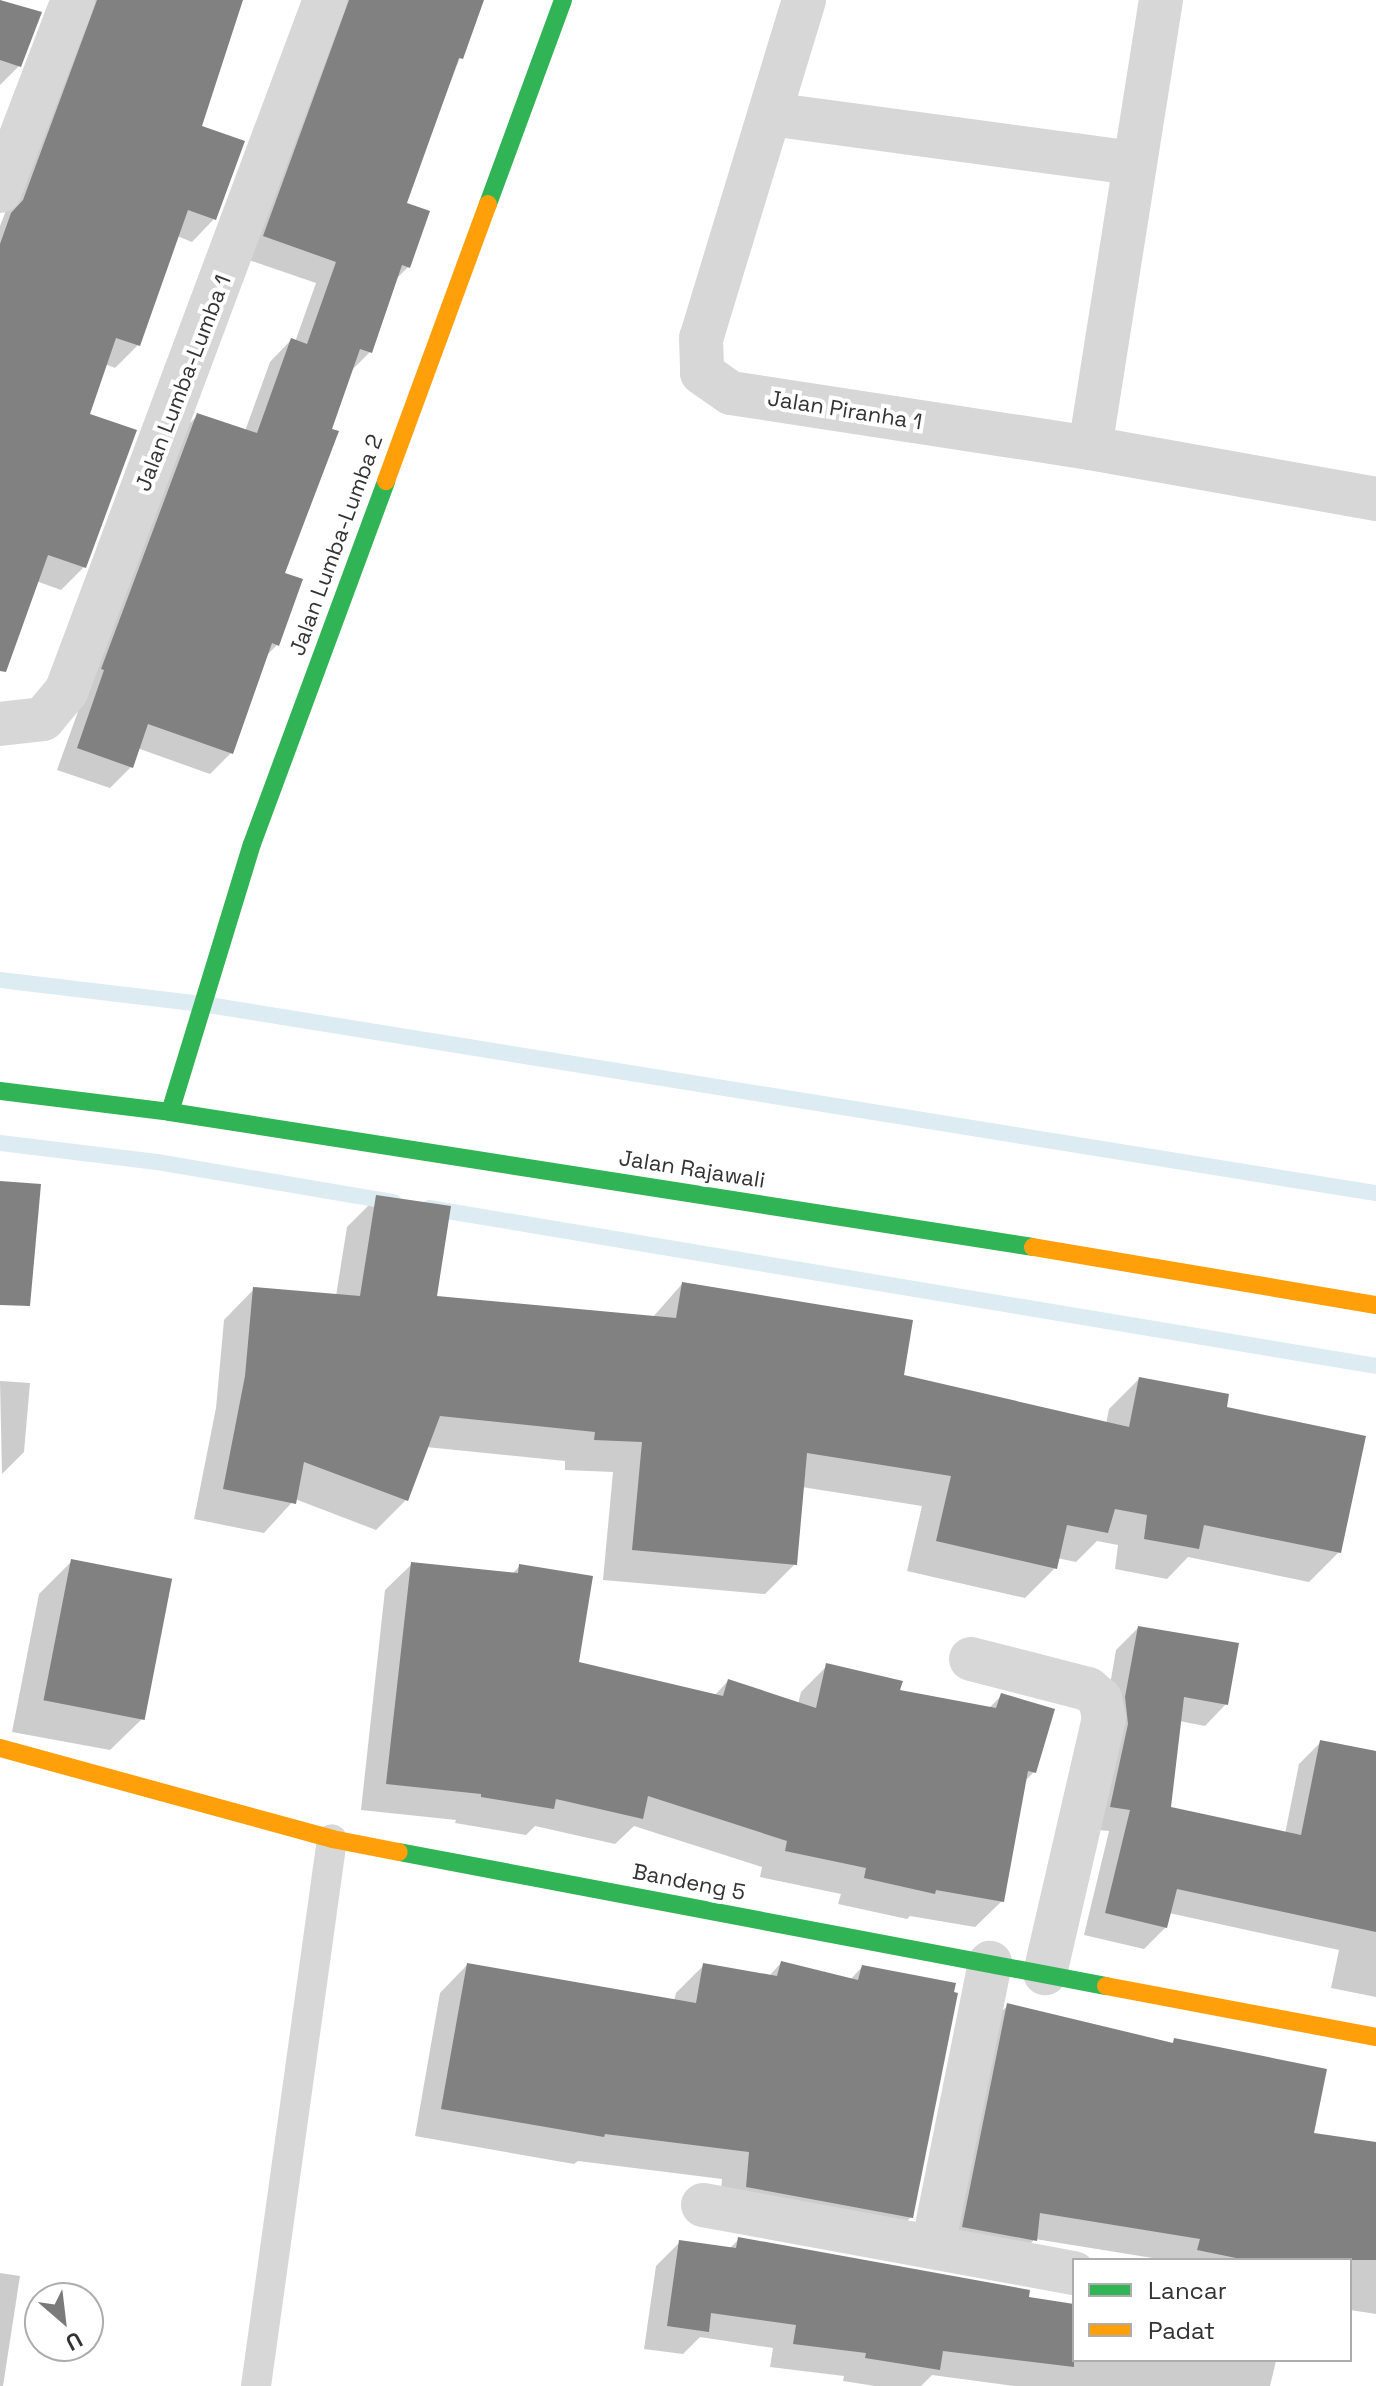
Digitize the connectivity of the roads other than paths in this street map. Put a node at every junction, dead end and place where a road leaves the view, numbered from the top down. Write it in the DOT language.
graph roads {
  1 [pos="73,0"];
  2 [pos="325,0"];
  3 [pos="563,0"];
  4 [pos="804,0"];
  5 [pos="1161,0"];
  6 [pos="770,114"];
  7 [pos="1134,163"];
  8 [pos="0,191"];
  9 [pos="1090,448"];
  10 [pos="1376,499"];
  11 [pos="0,724"];
  12 [pos="0,1091"];
  13 [pos="170,1112"];
  14 [pos="1376,1305"];
  15 [pos="971,1659"];
  16 [pos="0,1748"];
  17 [pos="332,1839"];
  18 [pos="990,1963"];
  19 [pos="1045,1973"];
  20 [pos="1376,2037"];
  21 [pos="703,2205"];
  22 [pos="933,2246"];
  23 [pos="1072,2273"];
  24 [pos="256,2386"];
  1 -- 8 [label="street"];
  2 -- 11 [label="street, Jalan Lumba-Lumba 1"];
  3 -- 13 [label="street, Jalan Lumba-Lumba 2"];
  4 -- 6 [label="street, Jalan Piranha 1"];
  5 -- 7 [label="street"];
  6 -- 7 [label="street"];
  6 -- 9 [label="street, Jalan Piranha 1"];
  7 -- 9 [label="street"];
  9 -- 10 [label="street, Jalan Piranha 1"];
  12 -- 13 [label="street, Jalan Rajawali"];
  13 -- 14 [label="street, Jalan Rajawali"];
  15 -- 19 [label="street"];
  16 -- 17 [label="street, Bandeng 5"];
  17 -- 18 [label="street, Bandeng 5"];
  17 -- 24 [label="lane"];
  18 -- 19 [label="street, Bandeng 5"];
  18 -- 22 [label="street"];
  19 -- 20 [label="street, Bandeng 5"];
  21 -- 22 [label="street"];
  22 -- 23 [label="street"];
}
